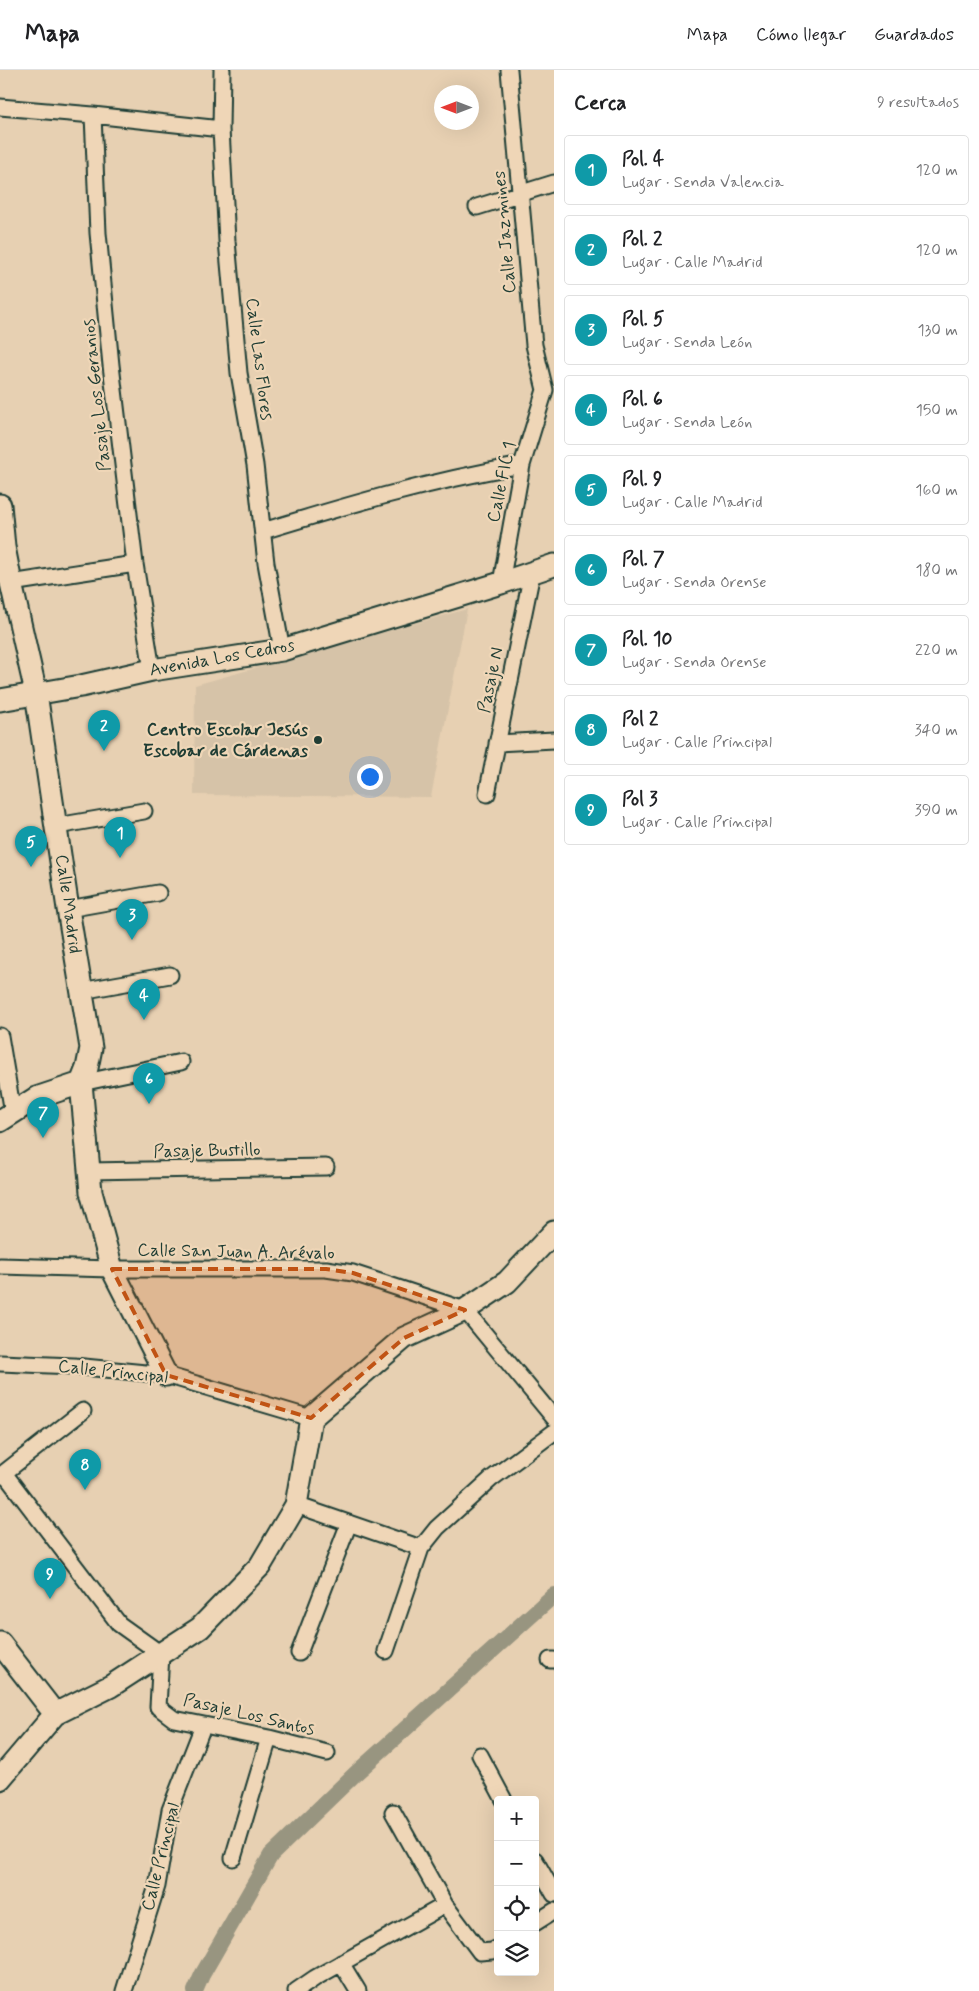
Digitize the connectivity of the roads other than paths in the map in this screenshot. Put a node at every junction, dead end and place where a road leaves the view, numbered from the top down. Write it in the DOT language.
graph roads {
  1 [pos="222,70"];
  2 [pos="509,70"];
  3 [pos="0,107"];
  4 [pos="93,115"];
  5 [pos="221,130"];
  6 [pos="554,183"];
  7 [pos="521,194"];
  8 [pos="477,207"];
  9 [pos="549,388"];
  10 [pos="522,465"];
  11 [pos="0,505"];
  12 [pos="263,532"];
  13 [pos="135,564"];
  14 [pos="554,565"];
  15 [pos="532,573"];
  16 [pos="11,583"];
  17 [pos="501,583"];
  18 [pos="282,650"];
  19 [pos="152,670"];
  20 [pos="36,693"];
  21 [pos="0,700"];
  22 [pos="554,740"];
  23 [pos="497,742"];
  24 [pos="487,794"];
  25 [pos="144,812"];
  26 [pos="56,826"];
  27 [pos="158,893"];
  28 [pos="68,909"];
  29 [pos="170,975"];
  30 [pos="81,991"];
  31 [pos="0,1036"];
  32 [pos="181,1062"];
  33 [pos="81,1083"];
  34 [pos="6,1117"];
  35 [pos="326,1168"];
  36 [pos="88,1171"];
  37 [pos="554,1232"];
  38 [pos="0,1266"];
  39 [pos="112,1269"];
  40 [pos="465,1310"];
  41 [pos="0,1363"];
  42 [pos="166,1375"];
  43 [pos="83,1411"];
  44 [pos="311,1418"];
  45 [pos="554,1418"];
  46 [pos="554,1432"];
  47 [pos="2,1474"];
  48 [pos="296,1505"];
  49 [pos="349,1523"];
  50 [pos="421,1548"];
  51 [pos="0,1643"];
  52 [pos="386,1651"];
  53 [pos="298,1653"];
  54 [pos="161,1654"];
  55 [pos="54,1714"];
  56 [pos="203,1726"];
  57 [pos="269,1738"];
  58 [pos="327,1752"];
  59 [pos="480,1755"];
  60 [pos="0,1779"];
  61 [pos="502,1796"];
  62 [pos="393,1812"];
  63 [pos="233,1858"];
  64 [pos="539,1867"];
  65 [pos="554,1894"];
  66 [pos="445,1905"];
  67 [pos="554,1911"];
  68 [pos="539,1920"];
  69 [pos="494,1950"];
  70 [pos="341,1963"];
  71 [pos="124,1991"];
  72 [pos="296,1991"];
  73 [pos="358,1991"];
  1 -- 5 [label="street, Calle Las Flores"];
  2 -- 7 [label="street, Calle Jazmines"];
  3 -- 4 [label="street"];
  4 -- 5 [label="street"];
  4 -- 13 [label="street, Pasaje Los Geranios"];
  5 -- 12 [label="street, Calle Las Flores"];
  6 -- 7 [label="street"];
  7 -- 8 [label="street"];
  7 -- 9 [label="street, Calle Jazmines"];
  9 -- 10 [label="street, Calle FIC 1"];
  10 -- 12 [label="street"];
  10 -- 17 [label="street, Calle FIC 1"];
  11 -- 16 [label="street, Calle Madrid"];
  12 -- 18 [label="street, Calle Las Flores"];
  13 -- 16 [label="street"];
  13 -- 19 [label="street, Pasaje Los Geranios"];
  14 -- 15 [label="street, Avenida Los Cedros"];
  15 -- 17 [label="street, Avenida Los Cedros"];
  15 -- 23 [label="street, Pasaje N"];
  16 -- 20 [label="street, Calle Madrid"];
  17 -- 18 [label="street, Avenida Los Cedros"];
  18 -- 19 [label="street, Avenida Los Cedros"];
  19 -- 20 [label="street, Avenida Los Cedros"];
  20 -- 21 [label="street, Avenida Los Cedros"];
  20 -- 26 [label="street, Calle Madrid"];
  22 -- 23 [label="street"];
  23 -- 24 [label="street, Pasaje N"];
  25 -- 26 [label="street"];
  26 -- 28 [label="street, Calle Madrid"];
  27 -- 28 [label="street"];
  28 -- 30 [label="street, Calle Madrid"];
  29 -- 30 [label="street"];
  30 -- 33 [label="street, Calle Madrid"];
  31 -- 34 [label="street"];
  32 -- 33 [label="street"];
  33 -- 34 [label="street"];
  33 -- 36 [label="street"];
  35 -- 36 [label="street, Pasaje Bustillo"];
  36 -- 39 [label="street"];
  37 -- 40 [label="street"];
  38 -- 39 [label="street, Calle San Juan A. Arévalo"];
  39 -- 40 [label="street, Calle San Juan A. Arévalo"];
  39 -- 42 [label="street"];
  40 -- 44 [label="street"];
  40 -- 45 [label="street"];
  41 -- 42 [label="street, Calle Principal"];
  42 -- 44 [label="street, Calle Principal"];
  43 -- 47 [label="street"];
  44 -- 48 [label="street"];
  46 -- 50 [label="street"];
  47 -- 54 [label="street"];
  48 -- 49 [label="street"];
  48 -- 54 [label="street"];
  49 -- 50 [label="street"];
  49 -- 53 [label="street"];
  50 -- 52 [label="street"];
  51 -- 55 [label="street"];
  54 -- 55 [label="street"];
  54 -- 56 [label="street, Pasaje Los Santos"];
  55 -- 60 [label="street"];
  56 -- 57 [label="street, Pasaje Los Santos"];
  56 -- 71 [label="street, Calle Principal"];
  57 -- 58 [label="street, Pasaje Los Santos"];
  57 -- 63 [label="street"];
  59 -- 61 [label="street"];
  62 -- 66 [label="street"];
  64 -- 65 [label="street"];
  66 -- 69 [label="street"];
  66 -- 70 [label="street"];
  67 -- 68 [label="street"];
  70 -- 72 [label="street"];
  70 -- 73 [label="street"];
}
